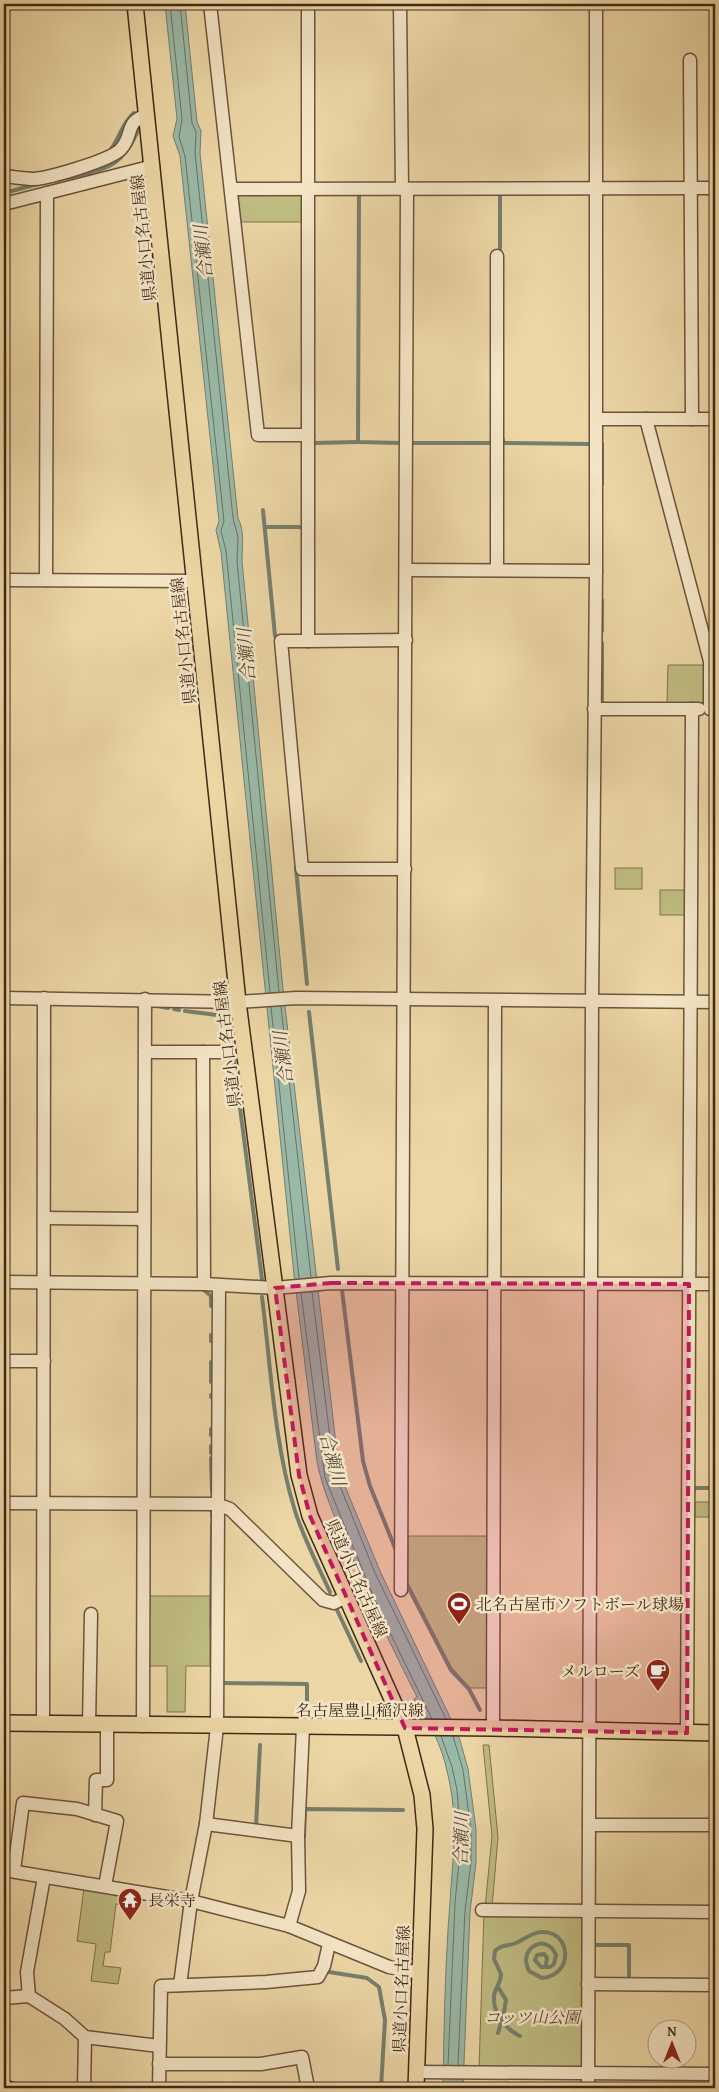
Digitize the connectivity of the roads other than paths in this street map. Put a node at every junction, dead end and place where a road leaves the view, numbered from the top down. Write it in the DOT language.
graph roads {
  1 [pos="135,4"];
  2 [pos="210,4"];
  3 [pos="308,4"];
  4 [pos="400,4"];
  5 [pos="596,4"];
  6 [pos="690,60"];
  7 [pos="147,115"];
  8 [pos="153,166"];
  9 [pos="4,176"];
  10 [pos="691,188"];
  11 [pos="715,188"];
  12 [pos="232,189"];
  13 [pos="308,189"];
  14 [pos="404,189"];
  15 [pos="596,189"];
  16 [pos="47,193"];
  17 [pos="4,204"];
  18 [pos="497,256"];
  19 [pos="597,419"];
  20 [pos="646,419"];
  21 [pos="692,419"];
  22 [pos="715,419"];
  23 [pos="308,435"];
  24 [pos="406,570"];
  25 [pos="497,570"];
  26 [pos="596,571"];
  27 [pos="4,580"];
  28 [pos="46,580"];
  29 [pos="194,581"];
  30 [pos="406,640"];
  31 [pos="308,641"];
  32 [pos="594,709"];
  33 [pos="692,709"];
  34 [pos="713,709"];
  35 [pos="405,869"];
  36 [pos="4,998"];
  37 [pos="44,998"];
  38 [pos="145,999"];
  39 [pos="404,1000"];
  40 [pos="495,1001"];
  41 [pos="592,1001"];
  42 [pos="245,1002"];
  43 [pos="691,1002"];
  44 [pos="715,1002"];
  45 [pos="145,1052"];
  46 [pos="203,1052"];
  47 [pos="226,1052"];
  48 [pos="44,1218"];
  49 [pos="144,1219"];
  50 [pos="4,1282"];
  51 [pos="44,1282"];
  52 [pos="144,1283"];
  53 [pos="403,1283"];
  54 [pos="494,1283"];
  55 [pos="592,1283"];
  56 [pos="204,1284"];
  57 [pos="689,1284"];
  58 [pos="715,1284"];
  59 [pos="218,1286"];
  60 [pos="280,1288"];
  61 [pos="44,1361"];
  62 [pos="4,1362"];
  63 [pos="4,1503"];
  64 [pos="44,1503"];
  65 [pos="143,1503"];
  66 [pos="216,1504"];
  67 [pos="401,1590"];
  68 [pos="346,1597"];
  69 [pos="91,1614"];
  70 [pos="4,1723"];
  71 [pos="43,1724"];
  72 [pos="89,1724"];
  73 [pos="107,1725"];
  74 [pos="143,1726"];
  75 [pos="217,1727"];
  76 [pos="303,1727"];
  77 [pos="405,1728"];
  78 [pos="493,1728"];
  79 [pos="589,1730"];
  80 [pos="687,1733"];
  81 [pos="715,1733"];
  82 [pos="95,1815"];
  83 [pos="206,1824"];
  84 [pos="589,1824"];
  85 [pos="715,1824"];
  86 [pos="298,1836"];
  87 [pos="9,1870"];
  88 [pos="44,1877"];
  89 [pos="105,1886"];
  90 [pos="191,1901"];
  91 [pos="482,1910"];
  92 [pos="588,1911"];
  93 [pos="715,1912"];
  94 [pos="289,1926"];
  95 [pos="330,1944"];
  96 [pos="420,1972"];
  97 [pos="588,1984"];
  98 [pos="180,1985"];
  99 [pos="715,1985"];
  100 [pos="29,1996"];
  101 [pos="4,1998"];
  102 [pos="84,2037"];
  103 [pos="159,2046"];
  104 [pos="159,2064"];
  105 [pos="423,2072"];
  106 [pos="588,2074"];
  107 [pos="715,2074"];
  108 [pos="4,2087"];
  109 [pos="10,2088"];
  110 [pos="84,2088"];
  111 [pos="159,2088"];
  112 [pos="308,2088"];
  113 [pos="416,2088"];
  114 [pos="588,2088"];
  1 -- 7 [label="main road, 県道小口名古屋線"];
  2 -- 12 [label="street"];
  3 -- 13 [label="street"];
  4 -- 14 [label="street"];
  5 -- 15 [label="street"];
  6 -- 10 [label="street"];
  7 -- 8 [label="main road, 県道小口名古屋線"];
  7 -- 9 [label="street"];
  8 -- 16 [label="street"];
  8 -- 29 [label="main road, 県道小口名古屋線"];
  10 -- 11 [label="street"];
  10 -- 15 [label="street"];
  10 -- 21 [label="street"];
  12 -- 13 [label="street"];
  12 -- 23 [label="street"];
  13 -- 14 [label="street"];
  13 -- 23 [label="street"];
  14 -- 15 [label="street"];
  14 -- 24 [label="street"];
  15 -- 19 [label="street"];
  16 -- 17 [label="street"];
  16 -- 28 [label="street"];
  18 -- 25 [label="street"];
  19 -- 20 [label="street"];
  19 -- 26 [label="street"];
  20 -- 21 [label="street"];
  20 -- 34 [label="street"];
  21 -- 22 [label="street"];
  23 -- 31 [label="street"];
  24 -- 25 [label="street"];
  24 -- 30 [label="street"];
  25 -- 26 [label="street"];
  26 -- 32 [label="street"];
  27 -- 28 [label="street"];
  28 -- 29 [label="street"];
  29 -- 42 [label="main road, 県道小口名古屋線"];
  30 -- 31 [label="street"];
  30 -- 35 [label="street"];
  31 -- 35 [label="street"];
  32 -- 33 [label="street"];
  32 -- 41 [label="street"];
  33 -- 34 [label="street"];
  33 -- 43 [label="street"];
  35 -- 39 [label="street"];
  36 -- 37 [label="street"];
  37 -- 38 [label="street"];
  37 -- 48 [label="street"];
  38 -- 42 [label="street"];
  38 -- 45 [label="street"];
  39 -- 40 [label="street"];
  39 -- 42 [label="street"];
  39 -- 53 [label="street"];
  40 -- 41 [label="street"];
  40 -- 54 [label="street"];
  41 -- 43 [label="street"];
  41 -- 55 [label="street"];
  42 -- 60 [label="main road, 県道小口名古屋線"];
  43 -- 44 [label="street"];
  43 -- 57 [label="street"];
  45 -- 46 [label="street"];
  45 -- 49 [label="street"];
  46 -- 47 [label="street"];
  46 -- 56 [label="street"];
  48 -- 49 [label="street"];
  48 -- 51 [label="street"];
  49 -- 52 [label="street"];
  50 -- 51 [label="street"];
  51 -- 52 [label="street"];
  51 -- 61 [label="street"];
  52 -- 56 [label="street"];
  52 -- 65 [label="street"];
  53 -- 54 [label="street"];
  53 -- 60 [label="street"];
  53 -- 67 [label="street"];
  54 -- 55 [label="street"];
  54 -- 78 [label="street"];
  55 -- 57 [label="street"];
  55 -- 79 [label="street"];
  56 -- 59 [label="street"];
  57 -- 58 [label="street"];
  57 -- 80 [label="street"];
  59 -- 60 [label="street"];
  59 -- 66 [label="street"];
  60 -- 68 [label="main road, 県道小口名古屋線"];
  61 -- 62 [label="street"];
  61 -- 64 [label="street"];
  63 -- 64 [label="street"];
  64 -- 65 [label="street"];
  64 -- 71 [label="street"];
  65 -- 66 [label="street"];
  65 -- 74 [label="street"];
  66 -- 68 [label="street"];
  66 -- 75 [label="street"];
  68 -- 77 [label="main road, 県道小口名古屋線"];
  69 -- 72 [label="street"];
  70 -- 71 [label="main road, 名古屋豊山稲沢線"];
  71 -- 72 [label="main road, 名古屋豊山稲沢線"];
  72 -- 73 [label="main road, 名古屋豊山稲沢線"];
  73 -- 74 [label="main road, 名古屋豊山稲沢線"];
  73 -- 82 [label="street"];
  74 -- 75 [label="main road, 名古屋豊山稲沢線"];
  75 -- 76 [label="main road, 名古屋豊山稲沢線"];
  75 -- 83 [label="street"];
  76 -- 77 [label="main road, 名古屋豊山稲沢線"];
  76 -- 86 [label="street"];
  77 -- 78 [label="main road, 名古屋豊山稲沢線"];
  77 -- 96 [label="main road, 県道小口名古屋線"];
  78 -- 79 [label="main road, 名古屋豊山稲沢線"];
  79 -- 80 [label="main road, 名古屋豊山稲沢線"];
  79 -- 84 [label="street"];
  80 -- 81 [label="main road, 名古屋豊山稲沢線"];
  82 -- 87 [label="street"];
  82 -- 89 [label="street"];
  83 -- 86 [label="street"];
  83 -- 90 [label="street"];
  84 -- 85 [label="street"];
  84 -- 92 [label="street"];
  86 -- 94 [label="street"];
  87 -- 88 [label="street"];
  88 -- 89 [label="street"];
  88 -- 100 [label="street"];
  89 -- 90 [label="street"];
  90 -- 94 [label="street"];
  90 -- 98 [label="street"];
  91 -- 92 [label="street"];
  92 -- 93 [label="street"];
  92 -- 97 [label="street"];
  94 -- 95 [label="street"];
  95 -- 96 [label="street"];
  95 -- 98 [label="street"];
  96 -- 105 [label="main road, 県道小口名古屋線"];
  97 -- 99 [label="street"];
  97 -- 106 [label="street"];
  98 -- 103 [label="street"];
  100 -- 101 [label="street"];
  100 -- 102 [label="street"];
  102 -- 103 [label="street"];
  102 -- 110 [label="street"];
  103 -- 104 [label="street"];
  104 -- 111 [label="street"];
  104 -- 112 [label="street"];
  105 -- 106 [label="street"];
  105 -- 113 [label="main road, 県道小口名古屋線"];
  106 -- 107 [label="street"];
  106 -- 114 [label="street"];
  108 -- 109 [label="street"];
}
